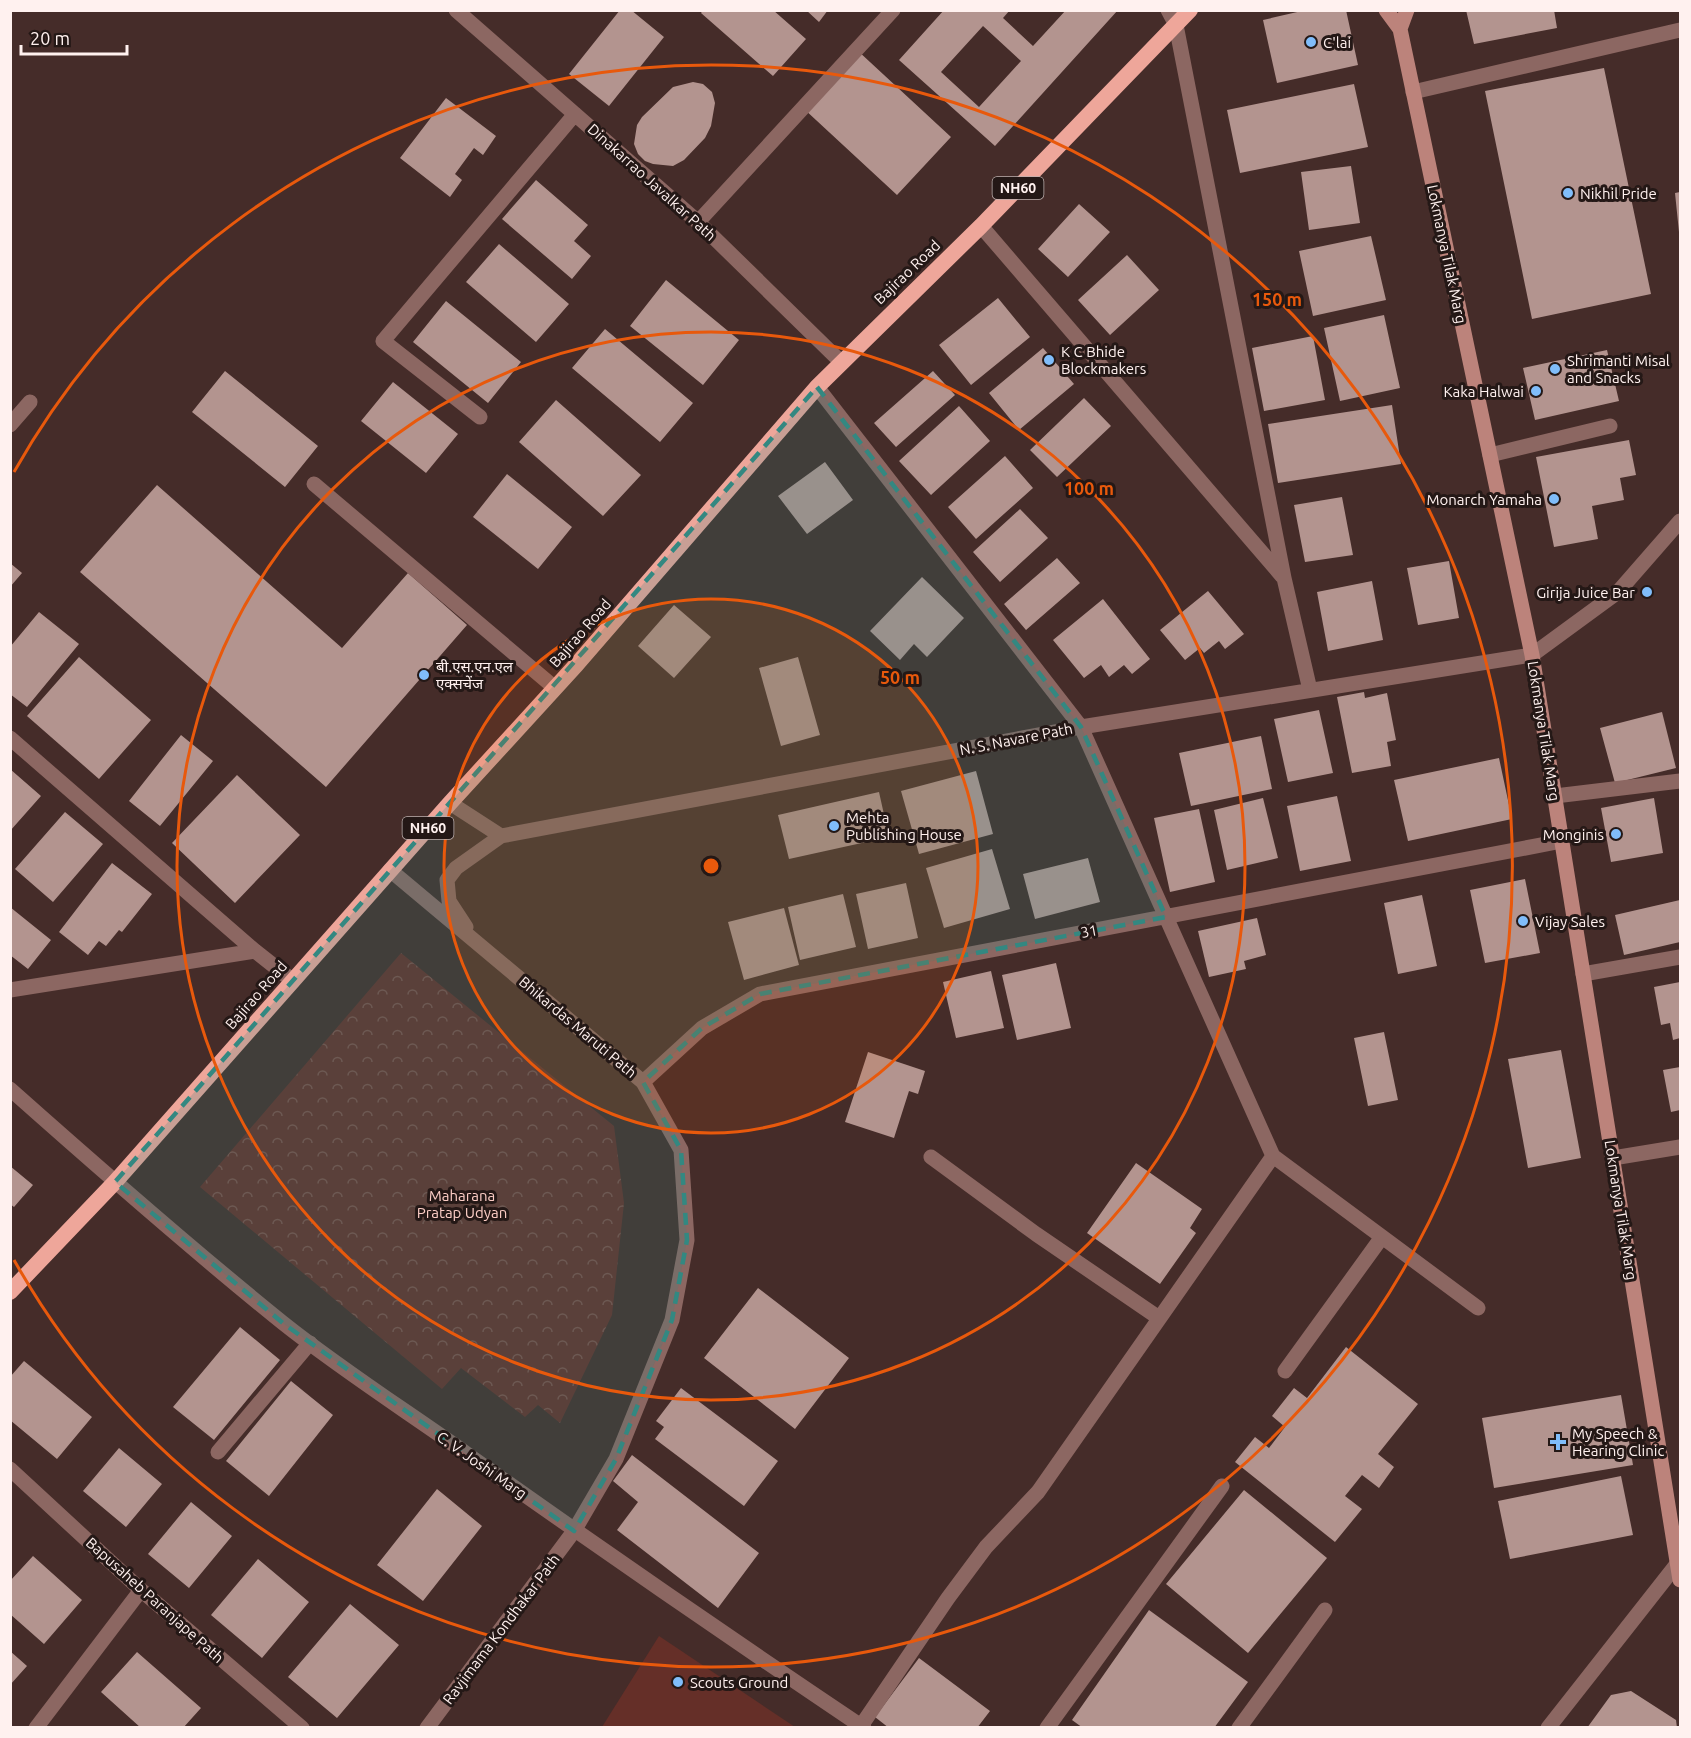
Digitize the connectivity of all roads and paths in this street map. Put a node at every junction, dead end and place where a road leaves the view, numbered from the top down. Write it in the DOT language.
graph roads {
  1 [pos="893,10"];
  2 [pos="1190,10"];
  3 [pos="1386,10"];
  4 [pos="1407,10"];
  5 [pos="461,12"];
  6 [pos="1172,18"];
  7 [pos="1400,29"];
  8 [pos="1680,30"];
  9 [pos="1413,92"];
  10 [pos="575,114"];
  11 [pos="698,222"];
  12 [pos="981,226"];
  13 [pos="841,362"];
  14 [pos="817,387"];
  15 [pos="30,402"];
  16 [pos="480,417"];
  17 [pos="10,425"];
  18 [pos="1610,426"];
  19 [pos="1490,454"];
  20 [pos="314,484"];
  21 [pos="1680,521"];
  22 [pos="1284,578"];
  23 [pos="1532,655"];
  24 [pos="555,688"];
  25 [pos="1310,690"];
  26 [pos="1081,727"];
  27 [pos="10,738"];
  28 [pos="1680,781"];
  29 [pos="1555,796"];
  30 [pos="450,802"];
  31 [pos="501,836"];
  32 [pos="1562,842"];
  33 [pos="390,870"];
  34 [pos="1166,917"];
  35 [pos="474,939"];
  36 [pos="255,951"];
  37 [pos="1680,957"];
  38 [pos="1583,974"];
  39 [pos="292,981"];
  40 [pos="10,990"];
  41 [pos="643,1082"];
  42 [pos="10,1089"];
  43 [pos="1680,1147"];
  44 [pos="1273,1156"];
  45 [pos="931,1157"];
  46 [pos="1613,1158"];
  47 [pos="115,1182"];
  48 [pos="1382,1237"];
  49 [pos="10,1292"];
  50 [pos="1478,1308"];
  51 [pos="1159,1318"];
  52 [pos="310,1343"];
  53 [pos="1285,1371"];
  54 [pos="218,1452"];
  55 [pos="10,1469"];
  56 [pos="1222,1486"];
  57 [pos="574,1531"];
  58 [pos="1677,1564"];
  59 [pos="1680,1580"];
  60 [pos="141,1590"];
  61 [pos="1325,1610"];
  62 [pos="862,1727"];
  63 [pos="36,1728"];
  64 [pos="302,1728"];
  65 [pos="427,1728"];
  66 [pos="1047,1728"];
  67 [pos="1239,1728"];
  68 [pos="1548,1728"];
  1 -- 11 [label="street"];
  2 -- 6 [label="highway, Bajirao Road / NH60"];
  3 -- 7 [label="main road, Lokmanya Tilak Marg"];
  4 -- 7 [label="main road"];
  5 -- 10 [label="street, Dinakarrao Javalkar Path"];
  6 -- 12 [label="highway, Bajirao Road / NH60"];
  6 -- 22 [label="street"];
  7 -- 9 [label="main road, Lokmanya Tilak Marg"];
  8 -- 9 [label="street"];
  9 -- 19 [label="main road, Lokmanya Tilak Marg"];
  10 -- 11 [label="street, Dinakarrao Javalkar Path"];
  10 -- 16 [label="street"];
  11 -- 13 [label="street, Dinakarrao Javalkar Path"];
  12 -- 13 [label="highway, Bajirao Road / NH60"];
  12 -- 22 [label="street"];
  13 -- 14 [label="highway, Bajirao Road / NH60"];
  14 -- 24 [label="highway, Bajirao Road / NH60"];
  14 -- 26 [label="street"];
  15 -- 17 [label="street"];
  18 -- 19 [label="street"];
  19 -- 23 [label="main road, Lokmanya Tilak Marg"];
  20 -- 24 [label="street"];
  21 -- 23 [label="street"];
  22 -- 25 [label="street"];
  23 -- 25 [label="street, N. S. Navare Path"];
  23 -- 29 [label="main road, Lokmanya Tilak Marg"];
  24 -- 30 [label="highway, Bajirao Road / NH60"];
  25 -- 26 [label="street, N. S. Navare Path"];
  26 -- 31 [label="street, N. S. Navare Path"];
  26 -- 34 [label="street"];
  27 -- 36 [label="street"];
  28 -- 29 [label="street"];
  29 -- 32 [label="main road, Lokmanya Tilak Marg"];
  30 -- 31 [label="street"];
  30 -- 33 [label="highway, Bajirao Road / NH60"];
  31 -- 35 [label="street, N. S. Navare Path"];
  32 -- 34 [label="street, 31"];
  32 -- 38 [label="main road, Lokmanya Tilak Marg"];
  33 -- 35 [label="street, Bhikardas Maruti Path"];
  33 -- 39 [label="highway, Bajirao Road / NH60"];
  34 -- 41 [label="street, 31"];
  34 -- 44 [label="street"];
  35 -- 41 [label="street, Bhikardas Maruti Path"];
  36 -- 39 [label="street"];
  36 -- 40 [label="street"];
  37 -- 38 [label="street"];
  38 -- 46 [label="main road, Lokmanya Tilak Marg"];
  39 -- 47 [label="highway, Bajirao Road / NH60"];
  41 -- 57 [label="street, Bhikardas Maruti Path"];
  42 -- 47 [label="street, C. V. Joshi Marg"];
  43 -- 46 [label="street"];
  44 -- 48 [label="street"];
  44 -- 51 [label="street"];
  45 -- 51 [label="street"];
  46 -- 58 [label="main road, Lokmanya Tilak Marg"];
  47 -- 49 [label="highway, Bajirao Road / NH60"];
  47 -- 52 [label="street, C. V. Joshi Marg"];
  48 -- 50 [label="street"];
  48 -- 53 [label="street"];
  51 -- 62 [label="street"];
  52 -- 54 [label="street"];
  52 -- 57 [label="street, C. V. Joshi Marg"];
  55 -- 60 [label="street, Bapusaheb Paranjape Path"];
  56 -- 66 [label="street"];
  57 -- 62 [label="street, C. V. Joshi Marg"];
  57 -- 65 [label="street, Ravjimama Kondhakar Path"];
  58 -- 59 [label="main road, Lokmanya Tilak Marg"];
  58 -- 68 [label="street"];
  60 -- 63 [label="street"];
  60 -- 64 [label="street, Bapusaheb Paranjape Path"];
  61 -- 67 [label="street"];
}
